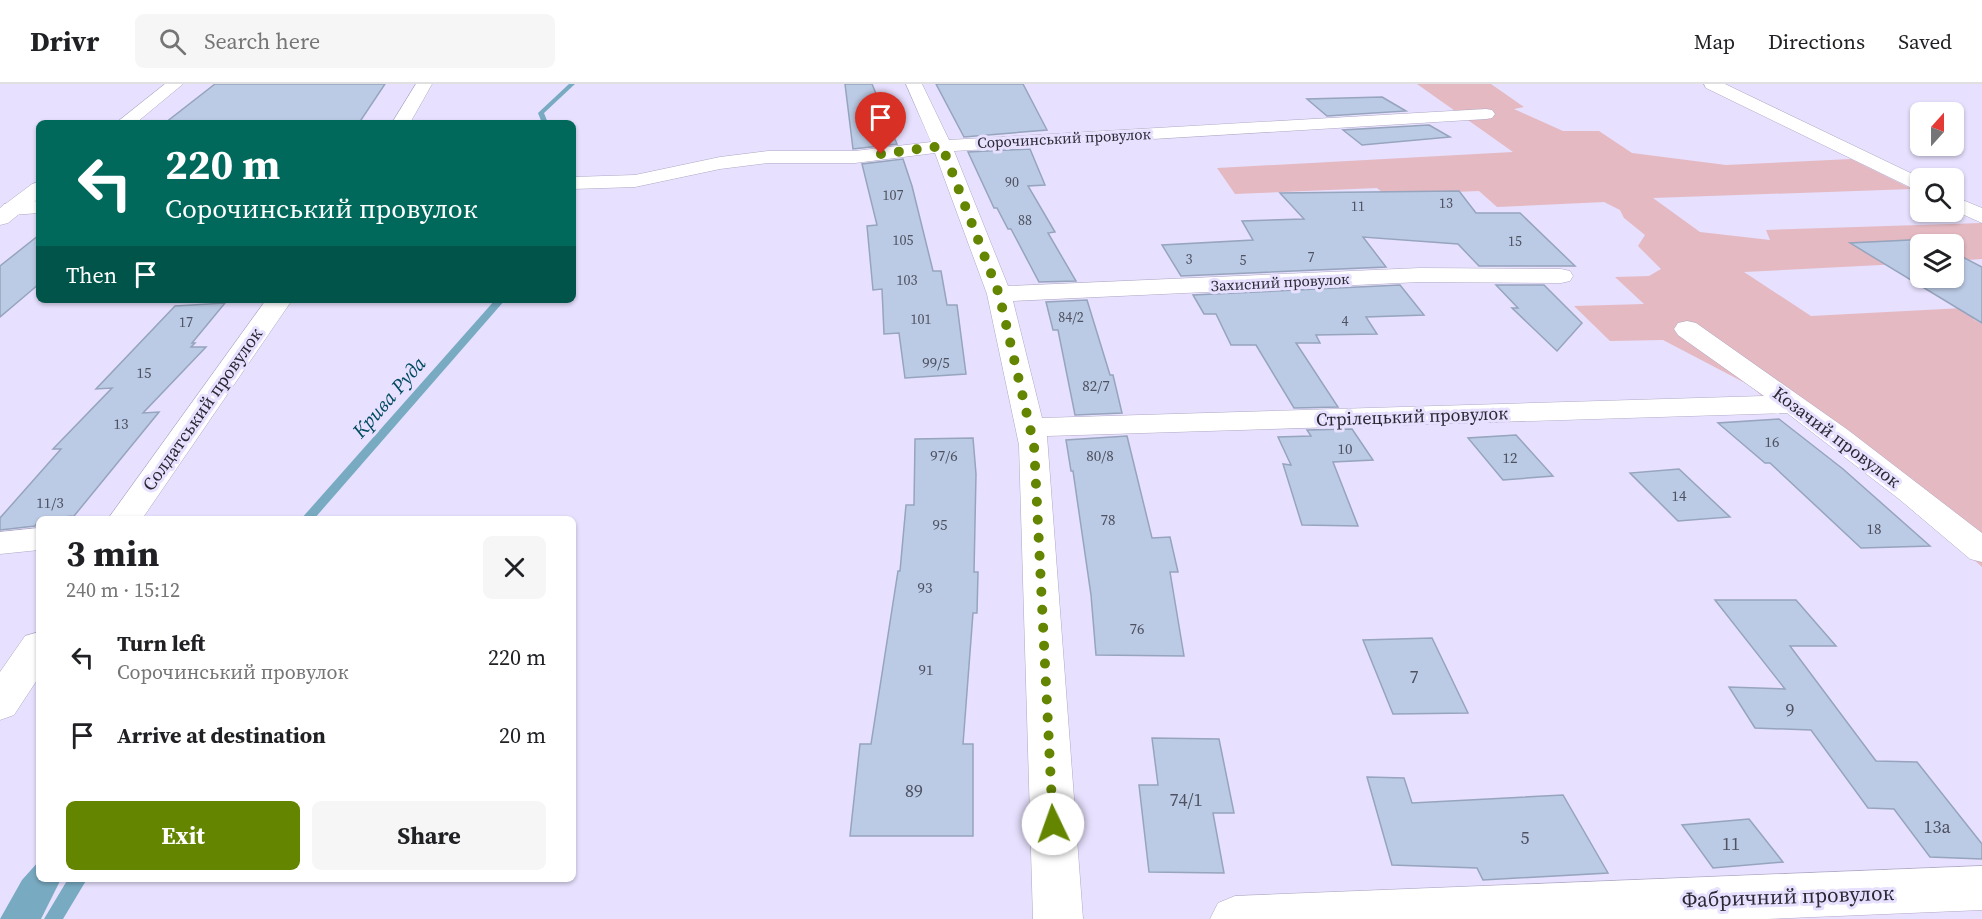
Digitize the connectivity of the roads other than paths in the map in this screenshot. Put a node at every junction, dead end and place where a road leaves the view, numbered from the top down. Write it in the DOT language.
graph roads {
  1 [pos="175,84"];
  2 [pos="424,84"];
  3 [pos="914,84"];
  4 [pos="1712,84"];
  5 [pos="1486,114"];
  6 [pos="129,120"];
  7 [pos="403,120"];
  8 [pos="942,146"];
  9 [pos="1910,181"];
  10 [pos="576,183"];
  11 [pos="36,190"];
  12 [pos="1964,207"];
  13 [pos="36,208"];
  14 [pos="6,214"];
  15 [pos="1982,216"];
  16 [pos="1561,276"];
  17 [pos="999,294"];
  18 [pos="277,303"];
  19 [pos="1687,329"];
  20 [pos="1793,404"];
  21 [pos="1030,427"];
  22 [pos="126,516"];
  23 [pos="36,539"];
  24 [pos="0,543"];
  25 [pos="1982,551"];
  26 [pos="36,650"];
  27 [pos="0,704"];
  28 [pos="1982,888"];
  29 [pos="1058,919"];
  30 [pos="1235,919"];
  1 -- 6 [label="street"];
  2 -- 7 [label="street"];
  3 -- 8 [label="street"];
  4 -- 9 [label="street"];
  5 -- 8 [label="street, Сорочинський провулок"];
  8 -- 10 [label="street, Сорочинський провулок"];
  8 -- 17 [label="street"];
  11 -- 14 [label="street"];
  12 -- 15 [label="street"];
  13 -- 14 [label="street"];
  16 -- 17 [label="street, Захисний провулок"];
  17 -- 21 [label="street"];
  18 -- 22 [label="street, Солдатський провулок"];
  19 -- 20 [label="street, Козачий провулок"];
  20 -- 21 [label="street, Стрілецький провулок"];
  20 -- 25 [label="street, Козачий провулок"];
  21 -- 29 [label="street"];
  23 -- 24 [label="street"];
  26 -- 27 [label="street"];
  28 -- 30 [label="street, Фабричний провулок"];
}
